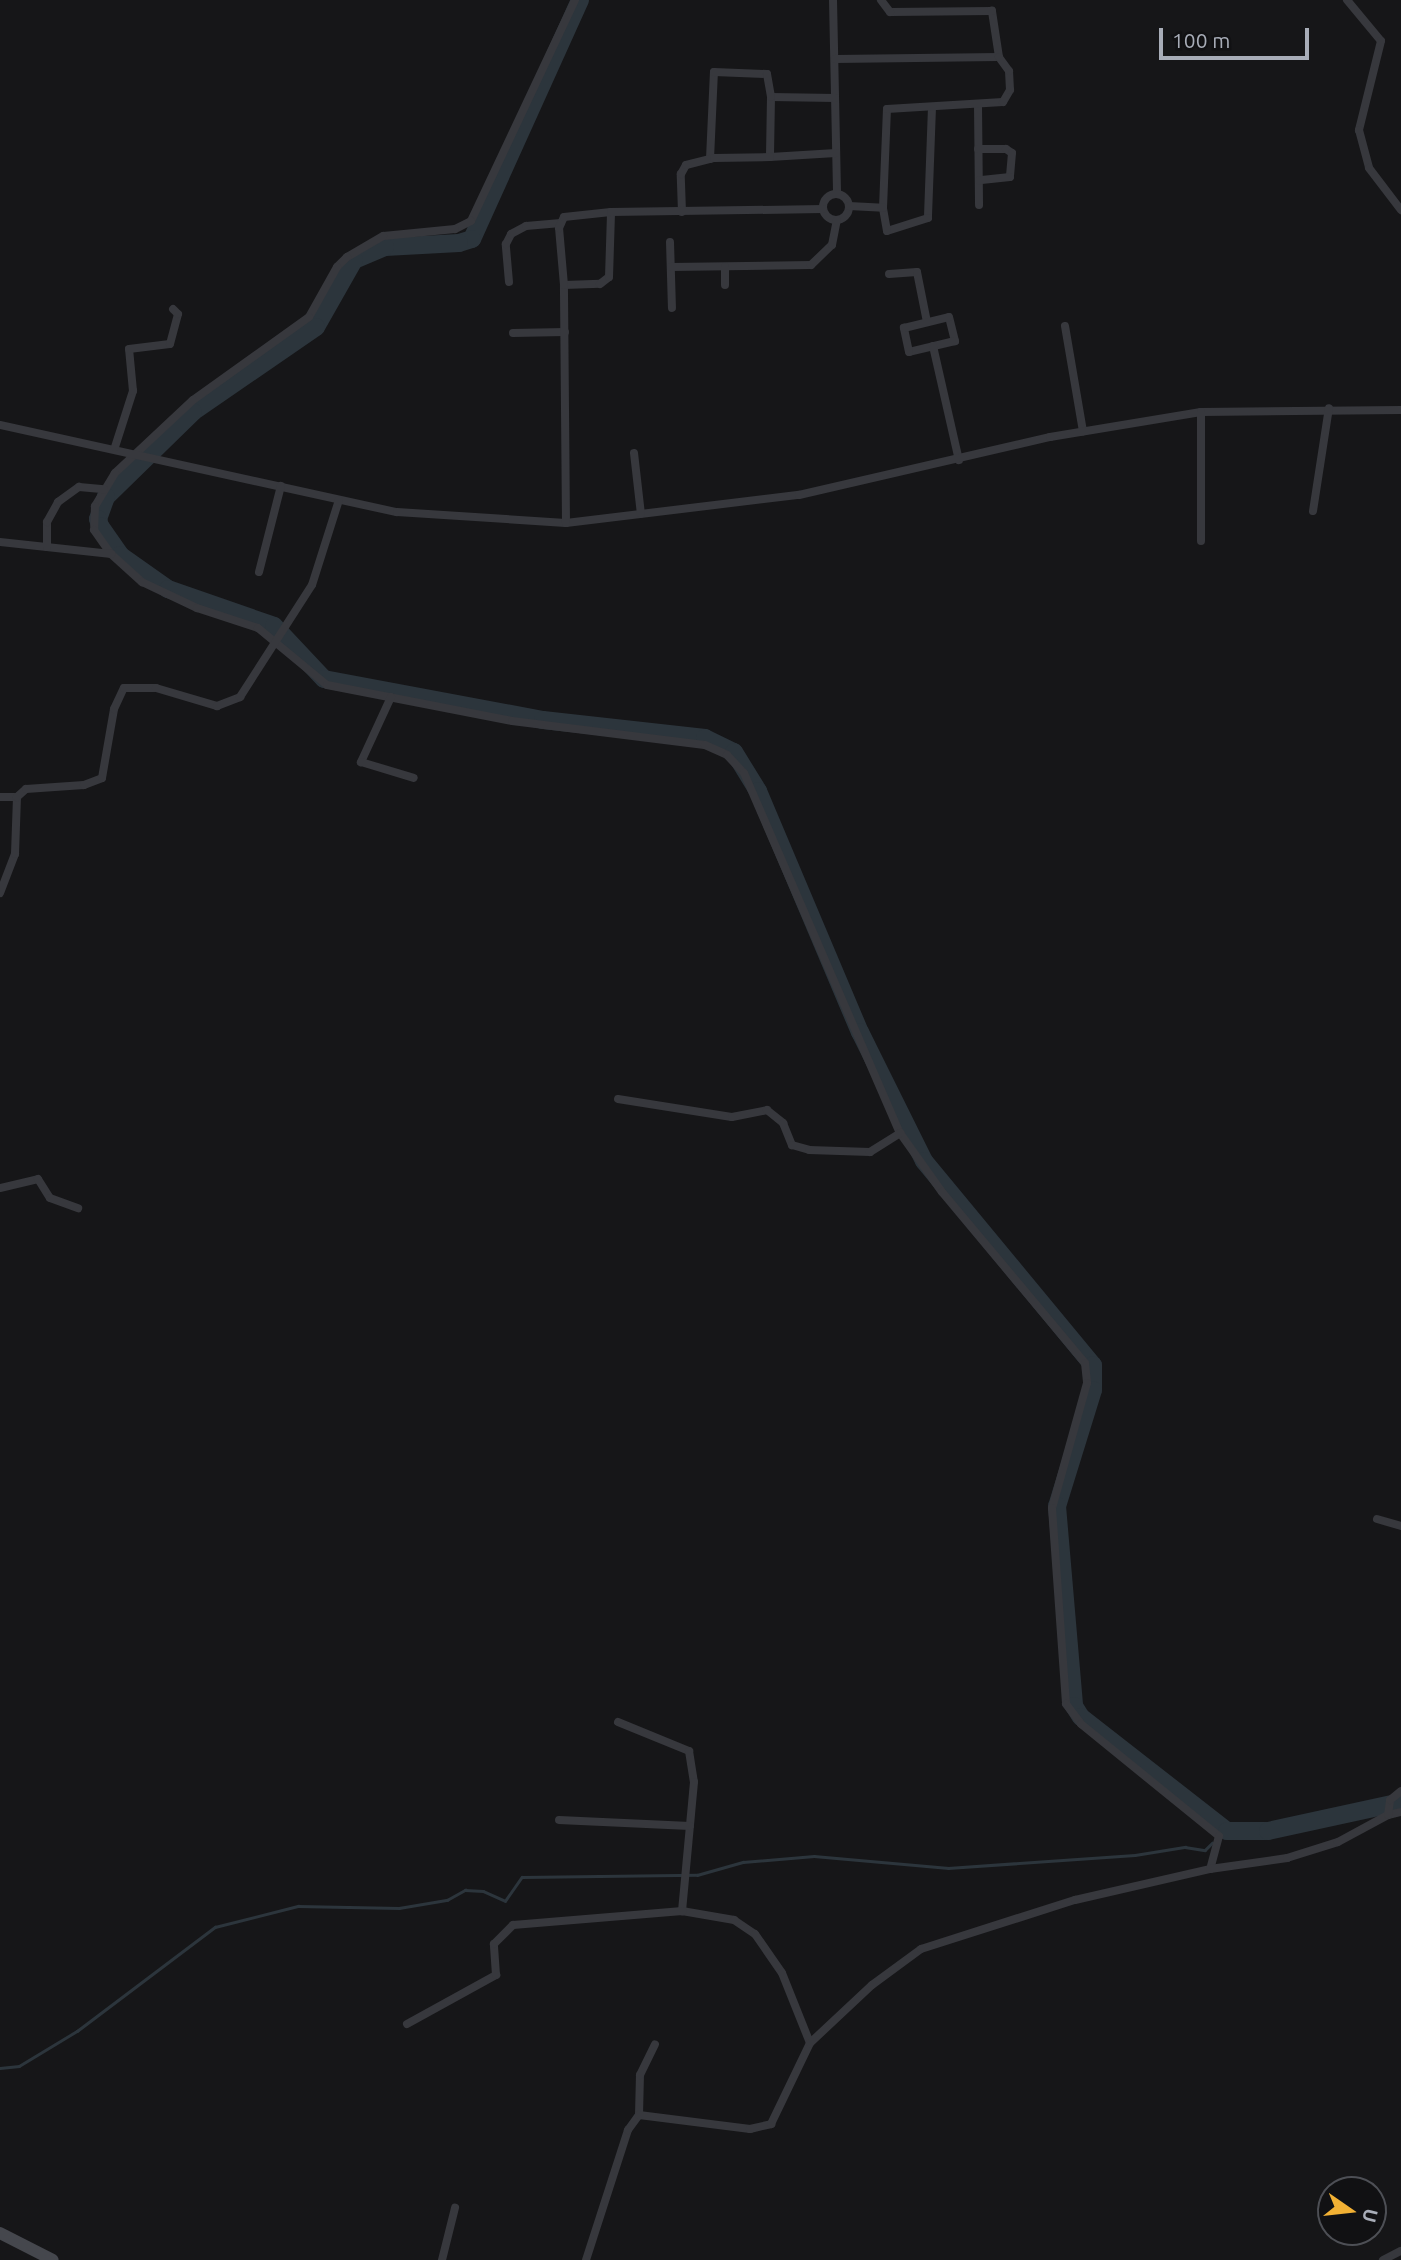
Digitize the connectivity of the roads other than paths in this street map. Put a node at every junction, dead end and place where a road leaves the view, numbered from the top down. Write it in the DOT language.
graph roads {
  1 [pos="575,0"];
  2 [pos="832,0"];
  3 [pos="881,0"];
  4 [pos="928,0"];
  5 [pos="974,0"];
  6 [pos="1347,0"];
  7 [pos="974,10"];
  8 [pos="928,12"];
  9 [pos="999,57"];
  10 [pos="835,59"];
  11 [pos="771,97"];
  12 [pos="835,98"];
  13 [pos="978,106"];
  14 [pos="932,107"];
  15 [pos="978,149"];
  16 [pos="836,153"];
  17 [pos="770,157"];
  18 [pos="710,159"];
  19 [pos="979,180"];
  20 [pos="837,194"];
  21 [pos="979,205"];
  22 [pos="849,206"];
  23 [pos="883,208"];
  24 [pos="823,209"];
  25 [pos="1401,210"];
  26 [pos="611,212"];
  27 [pos="682,212"];
  28 [pos="837,220"];
  29 [pos="561,223"];
  30 [pos="670,242"];
  31 [pos="671,267"];
  32 [pos="725,267"];
  33 [pos="889,274"];
  34 [pos="509,282"];
  35 [pos="564,285"];
  36 [pos="725,285"];
  37 [pos="672,308"];
  38 [pos="173,309"];
  39 [pos="927,322"];
  40 [pos="1065,326"];
  41 [pos="565,332"];
  42 [pos="513,333"];
  43 [pos="933,346"];
  44 [pos="1329,408"];
  45 [pos="1401,410"];
  46 [pos="1201,412"];
  47 [pos="0,425"];
  48 [pos="1083,430"];
  49 [pos="115,447"];
  50 [pos="140,453"];
  51 [pos="634,453"];
  52 [pos="959,460"];
  53 [pos="281,486"];
  54 [pos="104,489"];
  55 [pos="339,500"];
  56 [pos="1313,511"];
  57 [pos="641,514"];
  58 [pos="566,523"];
  59 [pos="1201,541"];
  60 [pos="0,542"];
  61 [pos="47,547"];
  62 [pos="111,554"];
  63 [pos="259,572"];
  64 [pos="279,633"];
  65 [pos="391,697"];
  66 [pos="414,778"];
  67 [pos="0,797"];
  68 [pos="16,797"];
  69 [pos="0,893"];
  70 [pos="618,1099"];
  71 [pos="900,1133"];
  72 [pos="0,1188"];
  73 [pos="78,1208"];
  74 [pos="1377,1519"];
  75 [pos="1401,1526"];
  76 [pos="618,1721"];
  77 [pos="1401,1791"];
  78 [pos="1389,1808"];
  79 [pos="1401,1812"];
  80 [pos="559,1820"];
  81 [pos="690,1826"];
  82 [pos="1210,1869"];
  83 [pos="682,1911"];
  84 [pos="407,2024"];
  85 [pos="810,2043"];
  86 [pos="655,2044"];
  87 [pos="639,2115"];
  88 [pos="455,2208"];
  89 [pos="0,2233"];
  90 [pos="1401,2251"];
  91 [pos="53,2260"];
  92 [pos="442,2260"];
  93 [pos="586,2260"];
  94 [pos="1383,2260"];
  1 -- 50 [label="street"];
  2 -- 10 [label="street"];
  3 -- 8 [label="street"];
  4 -- 8 [label="street"];
  5 -- 7 [label="street"];
  6 -- 25 [label="street"];
  7 -- 8 [label="street"];
  7 -- 9 [label="street"];
  9 -- 10 [label="street"];
  9 -- 13 [label="street"];
  10 -- 12 [label="street"];
  11 -- 12 [label="street"];
  11 -- 17 [label="street"];
  11 -- 18 [label="street"];
  12 -- 16 [label="street"];
  13 -- 14 [label="street"];
  13 -- 15 [label="street"];
  14 -- 23 [label="street"];
  14 -- 23 [label="street"];
  15 -- 19 [label="street"];
  15 -- 19 [label="street"];
  16 -- 17 [label="street"];
  16 -- 20 [label="street"];
  17 -- 18 [label="street"];
  18 -- 27 [label="street"];
  19 -- 21 [label="street"];
  20 -- 22 [label="street"];
  20 -- 24 [label="street"];
  22 -- 23 [label="street"];
  22 -- 28 [label="street"];
  24 -- 27 [label="street"];
  24 -- 28 [label="street"];
  26 -- 27 [label="street"];
  26 -- 29 [label="street"];
  26 -- 35 [label="street"];
  28 -- 32 [label="street"];
  29 -- 34 [label="street"];
  29 -- 35 [label="street"];
  30 -- 31 [label="street"];
  31 -- 32 [label="street"];
  31 -- 37 [label="street"];
  32 -- 36 [label="street"];
  33 -- 39 [label="street"];
  35 -- 41 [label="street"];
  38 -- 49 [label="street"];
  39 -- 43 [label="street"];
  39 -- 43 [label="street"];
  40 -- 48 [label="street"];
  41 -- 42 [label="street"];
  41 -- 58 [label="street"];
  43 -- 52 [label="street"];
  44 -- 45 [label="street"];
  44 -- 46 [label="street"];
  44 -- 56 [label="street"];
  46 -- 48 [label="street"];
  46 -- 59 [label="street"];
  47 -- 49 [label="street"];
  48 -- 52 [label="street"];
  49 -- 50 [label="street"];
  50 -- 53 [label="street"];
  50 -- 54 [label="street"];
  51 -- 57 [label="street"];
  52 -- 57 [label="street"];
  53 -- 55 [label="street"];
  53 -- 63 [label="street"];
  54 -- 61 [label="street"];
  54 -- 62 [label="street"];
  55 -- 58 [label="street"];
  55 -- 64 [label="street"];
  57 -- 58 [label="street"];
  60 -- 61 [label="street"];
  61 -- 62 [label="street"];
  62 -- 64 [label="street"];
  64 -- 65 [label="street"];
  64 -- 68 [label="street"];
  65 -- 66 [label="street"];
  65 -- 71 [label="street"];
  67 -- 68 [label="street"];
  68 -- 69 [label="street"];
  70 -- 71 [label="street"];
  71 -- 82 [label="street"];
  72 -- 73 [label="street"];
  74 -- 75 [label="street"];
  76 -- 81 [label="street"];
  77 -- 78 [label="street"];
  78 -- 79 [label="street"];
  78 -- 82 [label="street"];
  80 -- 81 [label="street"];
  81 -- 83 [label="street"];
  82 -- 85 [label="street"];
  83 -- 84 [label="street"];
  83 -- 85 [label="street"];
  85 -- 87 [label="street"];
  86 -- 87 [label="street"];
  87 -- 93 [label="street"];
  88 -- 92 [label="street"];
  89 -- 91 [label="main road"];
  90 -- 94 [label="street"];
}
